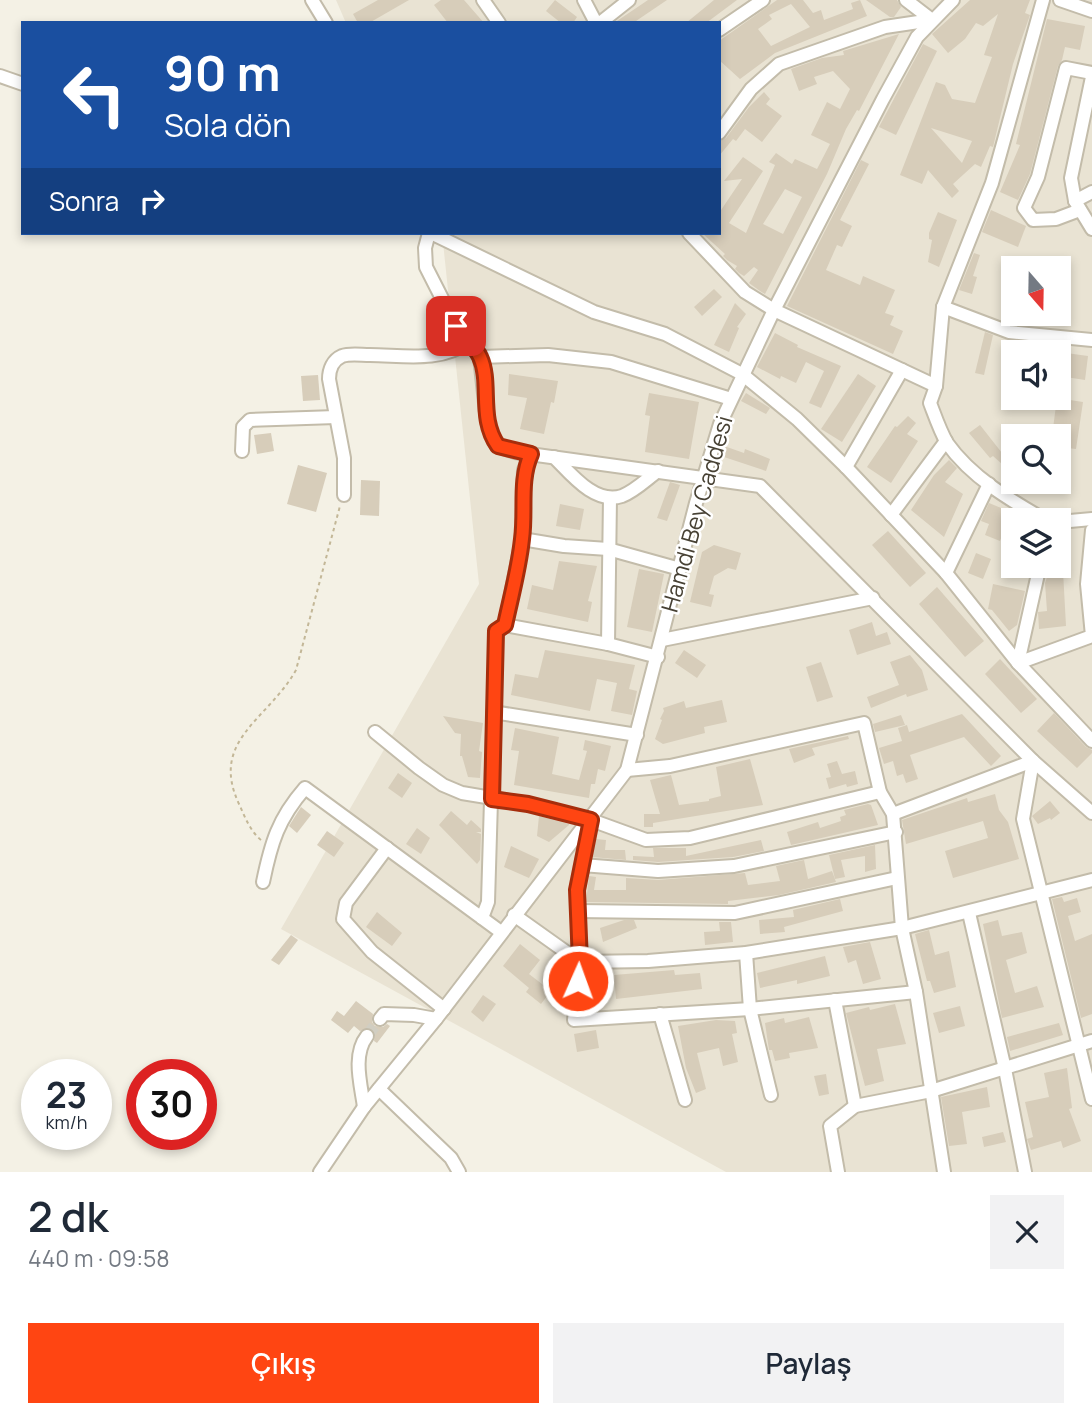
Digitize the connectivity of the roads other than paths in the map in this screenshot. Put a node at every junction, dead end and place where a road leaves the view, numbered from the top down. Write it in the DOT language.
graph roads {
  1 [pos="312,0"];
  2 [pos="483,0"];
  3 [pos="584,0"];
  4 [pos="629,0"];
  5 [pos="764,0"];
  6 [pos="906,0"];
  7 [pos="953,0"];
  8 [pos="1043,0"];
  9 [pos="1060,0"];
  10 [pos="1092,11"];
  11 [pos="932,20"];
  12 [pos="325,21"];
  13 [pos="498,21"];
  14 [pos="597,21"];
  15 [pos="601,21"];
  16 [pos="721,29"];
  17 [pos="1092,75"];
  18 [pos="0,76"];
  19 [pos="21,83"];
  20 [pos="721,130"];
  21 [pos="1092,192"];
  22 [pos="1077,205"];
  23 [pos="1092,229"];
  24 [pos="429,235"];
  25 [pos="434,235"];
  26 [pos="691,235"];
  27 [pos="943,307"];
  28 [pos="774,310"];
  29 [pos="1092,340"];
  30 [pos="468,342"];
  31 [pos="480,357"];
  32 [pos="902,370"];
  33 [pos="742,374"];
  34 [pos="936,386"];
  35 [pos="731,399"];
  36 [pos="336,417"];
  37 [pos="946,440"];
  38 [pos="242,451"];
  39 [pos="531,454"];
  40 [pos="554,457"];
  41 [pos="846,467"];
  42 [pos="658,471"];
  43 [pos="704,478"];
  44 [pos="989,484"];
  45 [pos="344,495"];
  46 [pos="610,498"];
  47 [pos="1024,508"];
  48 [pos="891,515"];
  49 [pos="1092,519"];
  50 [pos="1071,521"];
  51 [pos="1092,530"];
  52 [pos="522,539"];
  53 [pos="608,549"];
  54 [pos="680,569"];
  55 [pos="946,573"];
  56 [pos="1037,578"];
  57 [pos="873,598"];
  58 [pos="505,625"];
  59 [pos="662,640"];
  60 [pos="608,644"];
  61 [pos="658,657"];
  62 [pos="1018,663"];
  63 [pos="493,712"];
  64 [pos="375,732"];
  65 [pos="637,734"];
  66 [pos="1092,741"];
  67 [pos="1032,761"];
  68 [pos="627,770"];
  69 [pos="880,792"];
  70 [pos="492,799"];
  71 [pos="1092,813"];
  72 [pos="893,814"];
  73 [pos="591,820"];
  74 [pos="896,832"];
  75 [pos="387,848"];
  76 [pos="582,865"];
  77 [pos="897,878"];
  78 [pos="1092,880"];
  79 [pos="263,882"];
  80 [pos="1041,895"];
  81 [pos="577,911"];
  82 [pos="969,913"];
  83 [pos="514,915"];
  84 [pos="482,918"];
  85 [pos="902,928"];
  86 [pos="502,932"];
  87 [pos="747,953"];
  88 [pos="580,962"];
  89 [pos="916,992"];
  90 [pos="835,1000"];
  91 [pos="750,1009"];
  92 [pos="440,1014"];
  93 [pos="660,1014"];
  94 [pos="380,1019"];
  95 [pos="367,1036"];
  96 [pos="1086,1043"];
  97 [pos="1005,1069"];
  98 [pos="379,1089"];
  99 [pos="931,1091"];
  100 [pos="771,1095"];
  101 [pos="1092,1099"];
  102 [pos="684,1100"];
  103 [pos="855,1105"];
  104 [pos="364,1107"];
  105 [pos="320,1172"];
  106 [pos="459,1172"];
  107 [pos="838,1172"];
  108 [pos="944,1172"];
  109 [pos="1025,1172"];
  1 -- 12 [label="street"];
  2 -- 13 [label="street"];
  3 -- 14 [label="street"];
  4 -- 15 [label="street"];
  5 -- 16 [label="street"];
  6 -- 11 [label="street"];
  7 -- 11 [label="street, Hamdi Bey Caddesi"];
  8 -- 27 [label="street"];
  9 -- 10 [label="street"];
  11 -- 20 [label="street"];
  11 -- 28 [label="street, Hamdi Bey Caddesi"];
  17 -- 22 [label="street"];
  17 -- 22 [label="street"];
  18 -- 19 [label="street"];
  21 -- 22 [label="street"];
  22 -- 23 [label="street"];
  24 -- 30 [label="street"];
  25 -- 33 [label="street"];
  26 -- 28 [label="street"];
  27 -- 29 [label="street"];
  27 -- 34 [label="street"];
  28 -- 32 [label="street"];
  28 -- 33 [label="street, Hamdi Bey Caddesi"];
  30 -- 31 [label="street"];
  30 -- 36 [label="street"];
  31 -- 35 [label="street"];
  31 -- 39 [label="street"];
  32 -- 34 [label="street"];
  32 -- 41 [label="street"];
  33 -- 35 [label="street, Hamdi Bey Caddesi"];
  33 -- 41 [label="street"];
  34 -- 37 [label="street"];
  35 -- 43 [label="street, Hamdi Bey Caddesi"];
  36 -- 38 [label="street"];
  36 -- 45 [label="street"];
  37 -- 44 [label="street"];
  37 -- 48 [label="street"];
  39 -- 40 [label="street"];
  39 -- 52 [label="street"];
  40 -- 42 [label="street"];
  40 -- 46 [label="street"];
  41 -- 48 [label="street"];
  42 -- 43 [label="street"];
  42 -- 46 [label="street"];
  43 -- 54 [label="street, Hamdi Bey Caddesi"];
  43 -- 57 [label="street"];
  44 -- 47 [label="street"];
  44 -- 55 [label="street"];
  46 -- 53 [label="street"];
  48 -- 55 [label="street"];
  49 -- 50 [label="street"];
  51 -- 62 [label="street"];
  52 -- 53 [label="street"];
  52 -- 58 [label="street"];
  53 -- 54 [label="street"];
  53 -- 60 [label="street"];
  54 -- 59 [label="street, Hamdi Bey Caddesi"];
  55 -- 62 [label="street"];
  56 -- 62 [label="street"];
  57 -- 59 [label="street"];
  57 -- 67 [label="street"];
  58 -- 60 [label="street"];
  58 -- 63 [label="street"];
  59 -- 61 [label="street, Hamdi Bey Caddesi"];
  60 -- 61 [label="street"];
  61 -- 65 [label="street, Hamdi Bey Caddesi"];
  62 -- 66 [label="street"];
  63 -- 65 [label="street"];
  63 -- 70 [label="street"];
  64 -- 70 [label="street"];
  65 -- 68 [label="street, Hamdi Bey Caddesi"];
  67 -- 71 [label="street"];
  67 -- 72 [label="street"];
  67 -- 80 [label="street"];
  68 -- 69 [label="street"];
  68 -- 73 [label="street, Hamdi Bey Caddesi"];
  69 -- 72 [label="street"];
  69 -- 73 [label="street"];
  70 -- 73 [label="street"];
  70 -- 84 [label="street"];
  72 -- 74 [label="street"];
  73 -- 76 [label="street"];
  73 -- 83 [label="street, Hamdi Bey Caddesi"];
  74 -- 76 [label="street"];
  74 -- 77 [label="street"];
  75 -- 79 [label="street"];
  75 -- 84 [label="street"];
  75 -- 92 [label="street"];
  76 -- 81 [label="street"];
  77 -- 81 [label="street"];
  77 -- 85 [label="street"];
  78 -- 80 [label="street"];
  80 -- 82 [label="street"];
  80 -- 96 [label="street"];
  81 -- 88 [label="street"];
  82 -- 85 [label="street"];
  82 -- 97 [label="street"];
  83 -- 86 [label="street, Hamdi Bey Caddesi"];
  83 -- 88 [label="street"];
  84 -- 86 [label="street"];
  85 -- 87 [label="street"];
  85 -- 89 [label="street"];
  86 -- 92 [label="street, Hamdi Bey Caddesi"];
  87 -- 88 [label="street"];
  87 -- 91 [label="street"];
  88 -- 93 [label="street"];
  89 -- 90 [label="street"];
  89 -- 99 [label="street"];
  90 -- 91 [label="street"];
  90 -- 103 [label="street"];
  91 -- 93 [label="street"];
  91 -- 100 [label="street"];
  92 -- 94 [label="street"];
  92 -- 98 [label="street, Hamdi Bey Caddesi"];
  93 -- 102 [label="street"];
  95 -- 104 [label="street"];
  96 -- 97 [label="street"];
  96 -- 101 [label="street"];
  97 -- 99 [label="street"];
  97 -- 109 [label="street"];
  98 -- 104 [label="street, Hamdi Bey Caddesi"];
  98 -- 106 [label="street"];
  99 -- 103 [label="street"];
  99 -- 108 [label="street"];
  103 -- 107 [label="street"];
  104 -- 105 [label="street, Hamdi Bey Caddesi"];
}
